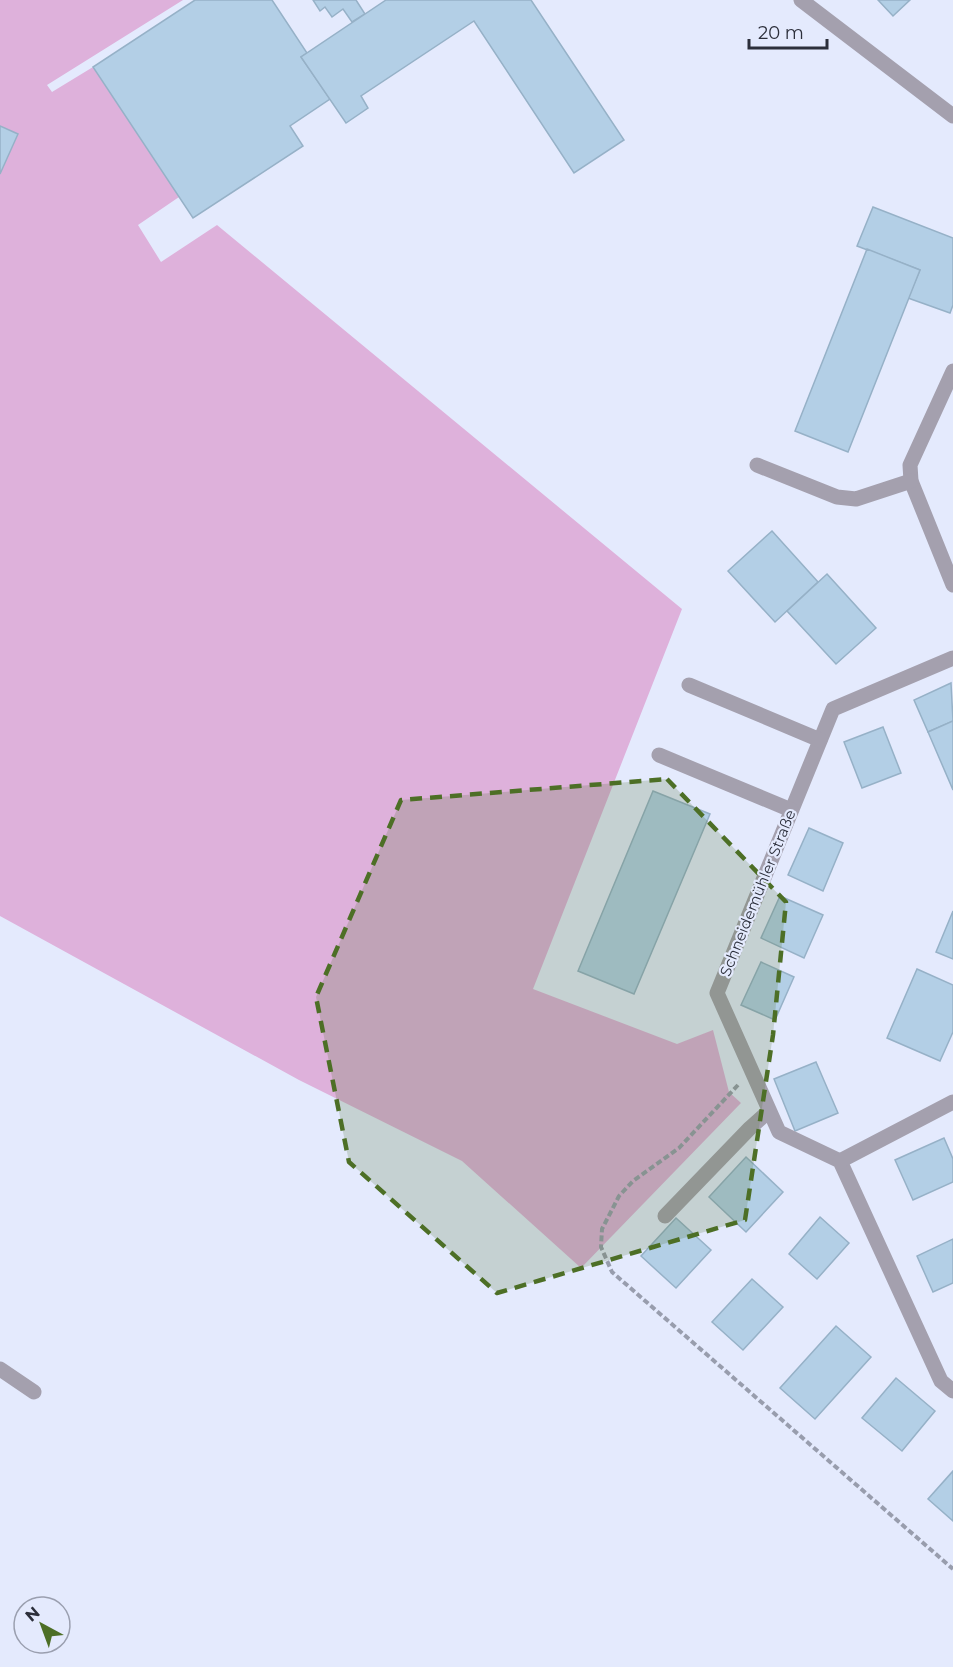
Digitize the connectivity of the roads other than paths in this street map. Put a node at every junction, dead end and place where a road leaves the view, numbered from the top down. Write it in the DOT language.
graph roads {
  1 [pos="801,0"];
  2 [pos="953,116"];
  3 [pos="953,371"];
  4 [pos="757,465"];
  5 [pos="911,481"];
  6 [pos="953,585"];
  7 [pos="953,658"];
  8 [pos="689,685"];
  9 [pos="820,740"];
  10 [pos="659,755"];
  11 [pos="791,810"];
  12 [pos="953,1102"];
  13 [pos="769,1111"];
  14 [pos="840,1161"];
  15 [pos="665,1216"];
  16 [pos="0,1369"];
  17 [pos="953,1391"];
  18 [pos="34,1392"];
  1 -- 2 [label="street"];
  3 -- 5 [label="street"];
  4 -- 5 [label="street"];
  5 -- 6 [label="street"];
  7 -- 9 [label="street, Schneidemühler Straße"];
  8 -- 9 [label="street"];
  9 -- 11 [label="street, Schneidemühler Straße"];
  10 -- 11 [label="street"];
  11 -- 13 [label="street, Schneidemühler Straße"];
  12 -- 14 [label="street"];
  13 -- 14 [label="street, Schneidemühler Straße"];
  13 -- 15 [label="street"];
  14 -- 17 [label="street"];
  16 -- 18 [label="street"];
}
